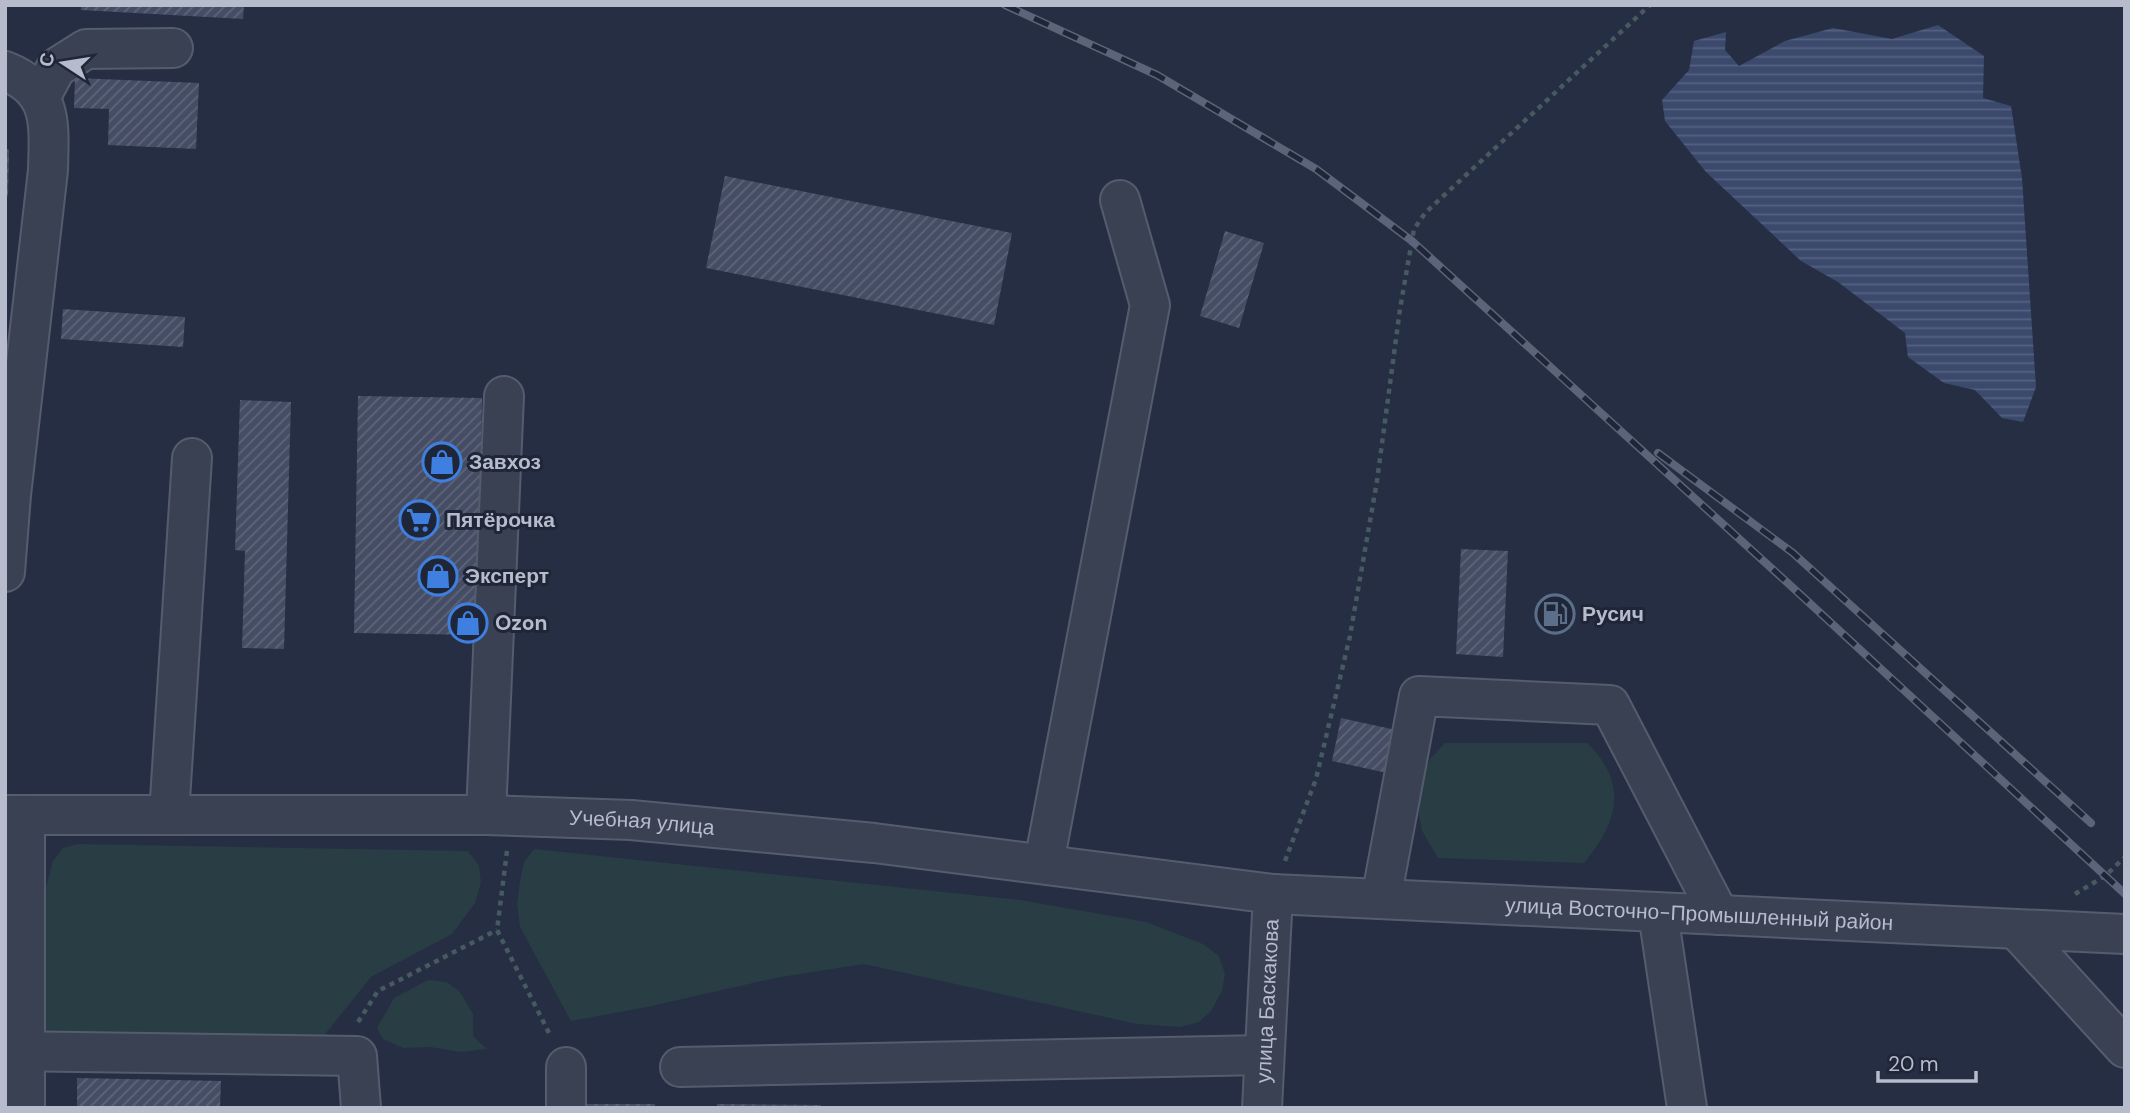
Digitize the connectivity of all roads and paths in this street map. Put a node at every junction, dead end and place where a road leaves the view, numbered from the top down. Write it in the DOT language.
graph roads {
  1 [pos="1650,5"];
  2 [pos="173,48"];
  3 [pos="5,71"];
  4 [pos="41,96"];
  5 [pos="1120,200"];
  6 [pos="504,396"];
  7 [pos="192,458"];
  8 [pos="5,572"];
  9 [pos="15,815"];
  10 [pos="169,815"];
  11 [pos="499,815"];
  12 [pos="1044,863"];
  13 [pos="1273,894"];
  14 [pos="1381,899"];
  15 [pos="1658,913"];
  16 [pos="1719,915"];
  17 [pos="497,930"];
  18 [pos="2017,930"];
  19 [pos="2125,934"];
  20 [pos="2125,1048"];
  21 [pos="14,1052"];
  22 [pos="1264,1055"];
  23 [pos="357,1056"];
  24 [pos="566,1067"];
  25 [pos="680,1067"];
  26 [pos="24,1108"];
  27 [pos="361,1108"];
  28 [pos="566,1108"];
  29 [pos="1262,1108"];
  30 [pos="1687,1108"];
  1 -- 13 [label="path"];
  2 -- 4 [label="street"];
  3 -- 4 [label="street"];
  4 -- 8 [label="street"];
  5 -- 12 [label="street"];
  6 -- 11 [label="street"];
  7 -- 10 [label="street"];
  9 -- 10 [label="street, Учебная улица"];
  9 -- 21 [label="street"];
  10 -- 11 [label="street, Учебная улица"];
  11 -- 12 [label="street, Учебная улица"];
  11 -- 17 [label="path"];
  12 -- 13 [label="street, Учебная улица"];
  13 -- 14 [label="street, улица Восточно-Промышленный район"];
  13 -- 22 [label="street, улица Баскакова"];
  14 -- 15 [label="street, улица Восточно-Промышленный район"];
  14 -- 16 [label="street"];
  15 -- 16 [label="street, улица Восточно-Промышленный район"];
  15 -- 30 [label="street"];
  16 -- 18 [label="street, улица Восточно-Промышленный район"];
  17 -- 23 [label="path"];
  17 -- 24 [label="path"];
  18 -- 19 [label="street, улица Восточно-Промышленный район"];
  18 -- 20 [label="street"];
  21 -- 23 [label="street"];
  21 -- 26 [label="street"];
  22 -- 25 [label="street"];
  22 -- 29 [label="street, улица Баскакова"];
  23 -- 27 [label="street"];
  24 -- 28 [label="street"];
}
